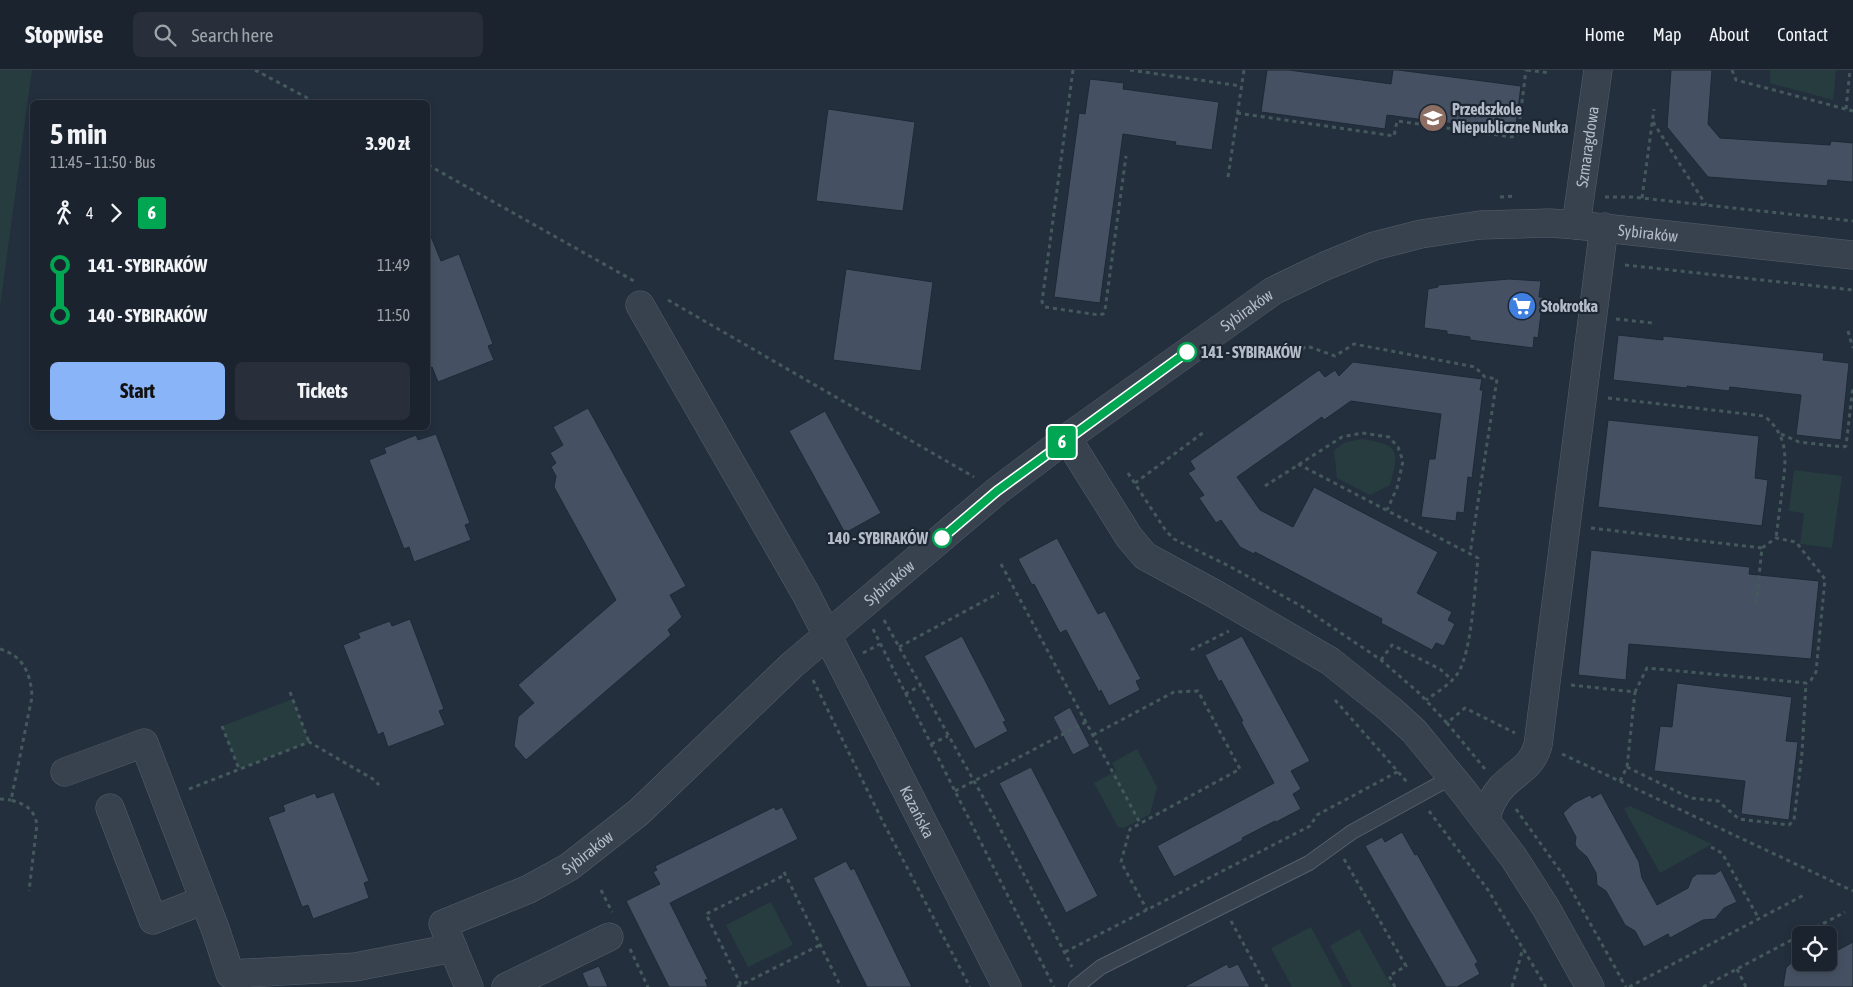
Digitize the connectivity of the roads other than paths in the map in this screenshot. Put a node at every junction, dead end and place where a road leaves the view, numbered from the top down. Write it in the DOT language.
graph roads {
  1 [pos="1598,70"];
  2 [pos="1576,224"];
  3 [pos="1604,227"];
  4 [pos="1853,255"];
  5 [pos="647,295"];
  6 [pos="1067,438"];
  7 [pos="827,636"];
  8 [pos="65,772"];
  9 [pos="1458,784"];
  10 [pos="1501,788"];
  11 [pos="110,808"];
  12 [pos="1486,820"];
  13 [pos="204,900"];
  14 [pos="448,936"];
  15 [pos="609,937"];
  16 [pos="1078,985"];
  17 [pos="469,987"];
  18 [pos="506,987"];
  19 [pos="1007,987"];
  20 [pos="1590,987"];
  1 -- 2 [label="street, Szmaragdowa"];
  2 -- 3 [label="street, Sybiraków"];
  2 -- 6 [label="street, Sybiraków"];
  3 -- 4 [label="street, Sybiraków"];
  3 -- 10 [label="street"];
  5 -- 7 [label="street, Kazańska"];
  6 -- 7 [label="street, Sybiraków"];
  6 -- 9 [label="street"];
  7 -- 14 [label="street, Sybiraków"];
  7 -- 19 [label="street, Kazańska"];
  8 -- 13 [label="street"];
  9 -- 10 [label="street"];
  9 -- 12 [label="street"];
  9 -- 16 [label="lane"];
  10 -- 12 [label="street"];
  11 -- 13 [label="street"];
  12 -- 20 [label="street"];
  13 -- 14 [label="street, Sybiraków"];
  14 -- 17 [label="street"];
  15 -- 18 [label="street"];
}
